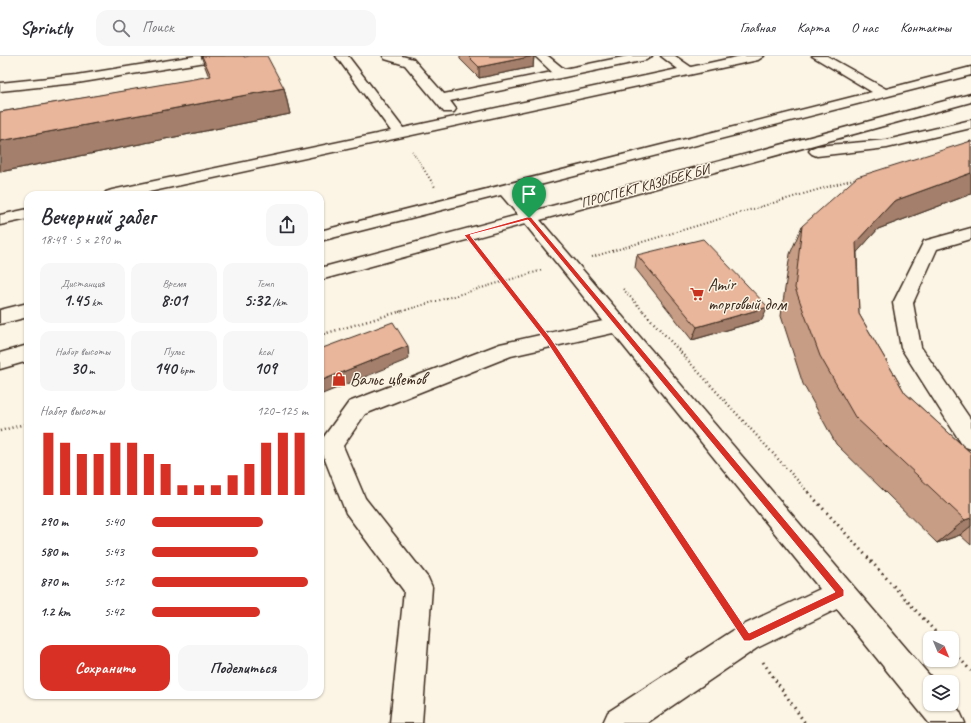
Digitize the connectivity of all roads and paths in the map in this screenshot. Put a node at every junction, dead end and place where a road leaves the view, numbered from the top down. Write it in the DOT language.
graph roads {
  1 [pos="218,56"];
  2 [pos="342,56"];
  3 [pos="389,56"];
  4 [pos="541,56"];
  5 [pos="646,56"];
  6 [pos="667,56"];
  7 [pos="758,56"];
  8 [pos="818,56"];
  9 [pos="413,59"];
  10 [pos="140,62"];
  11 [pos="689,71"];
  12 [pos="971,71"];
  13 [pos="562,73"];
  14 [pos="0,87"];
  15 [pos="884,93"];
  16 [pos="971,98"];
  17 [pos="440,99"];
  18 [pos="458,121"];
  19 [pos="971,124"];
  20 [pos="399,132"];
  21 [pos="935,134"];
  22 [pos="952,145"];
  23 [pos="758,156"];
  24 [pos="859,177"];
  25 [pos="505,189"];
  26 [pos="130,191"];
  27 [pos="446,204"];
  28 [pos="24,215"];
  29 [pos="529,218"];
  30 [pos="0,220"];
  31 [pos="971,233"];
  32 [pos="324,235"];
  33 [pos="467,235"];
  34 [pos="592,256"];
  35 [pos="598,262"];
  36 [pos="567,264"];
  37 [pos="324,273"];
  38 [pos="502,281"];
  39 [pos="619,286"];
  40 [pos="24,311"];
  41 [pos="0,317"];
  42 [pos="618,325"];
  43 [pos="324,334"];
  44 [pos="548,339"];
  45 [pos="24,354"];
  46 [pos="0,361"];
  47 [pos="24,424"];
  48 [pos="0,431"];
  49 [pos="971,439"];
  50 [pos="841,593"];
  51 [pos="935,631"];
  52 [pos="747,638"];
  53 [pos="959,658"];
  54 [pos="971,671"];
  55 [pos="923,692"];
  56 [pos="939,711"];
  57 [pos="406,723"];
  58 [pos="619,723"];
  59 [pos="804,723"];
  60 [pos="949,723"];
  1 -- 10 [label="street"];
  2 -- 20 [label="street"];
  3 -- 9 [label="street"];
  4 -- 13 [label="street"];
  5 -- 13 [label="street"];
  6 -- 11 [label="street"];
  7 -- 11 [label="street"];
  8 -- 15 [label="street"];
  9 -- 17 [label="street"];
  10 -- 14 [label="street"];
  11 -- 18 [label="street"];
  12 -- 15 [label="street, ПРОСПЕКТ КАЗЫБЕК БИ"];
  13 -- 17 [label="street"];
  15 -- 25 [label="street, ПРОСПЕКТ КАЗЫБЕК БИ"];
  16 -- 23 [label="street, ПРОСПЕКТ КАЗЫБЕК БИ"];
  17 -- 18 [label="street"];
  18 -- 20 [label="street"];
  19 -- 21 [label="street"];
  20 -- 26 [label="street"];
  20 -- 27 [label="path"];
  21 -- 22 [label="street"];
  21 -- 23 [label="street"];
  23 -- 29 [label="street, ПРОСПЕКТ КАЗЫБЕК БИ"];
  24 -- 34 [label="path"];
  25 -- 27 [label="street, ПРОСПЕКТ КАЗЫБЕК БИ"];
  25 -- 29 [label="street"];
  27 -- 32 [label="street, ПРОСПЕКТ КАЗЫБЕК БИ"];
  28 -- 30 [label="street"];
  29 -- 33 [label="street, ПРОСПЕКТ КАЗЫБЕК БИ"];
  29 -- 36 [label="street"];
  31 -- 49 [label="street"];
  33 -- 37 [label="street, ПРОСПЕКТ КАЗЫБЕК БИ"];
  33 -- 38 [label="path"];
  34 -- 35 [label="path"];
  34 -- 36 [label="path"];
  36 -- 38 [label="path"];
  36 -- 42 [label="street"];
  38 -- 43 [label="path"];
  38 -- 44 [label="path"];
  39 -- 51 [label="path"];
  40 -- 41 [label="street"];
  42 -- 44 [label="street"];
  42 -- 50 [label="street"];
  44 -- 52 [label="path"];
  44 -- 57 [label="street"];
  45 -- 46 [label="street"];
  47 -- 48 [label="path"];
  50 -- 52 [label="street"];
  50 -- 55 [label="street"];
  52 -- 58 [label="street"];
  52 -- 59 [label="path"];
  53 -- 54 [label="path"];
  56 -- 60 [label="street"];
}
